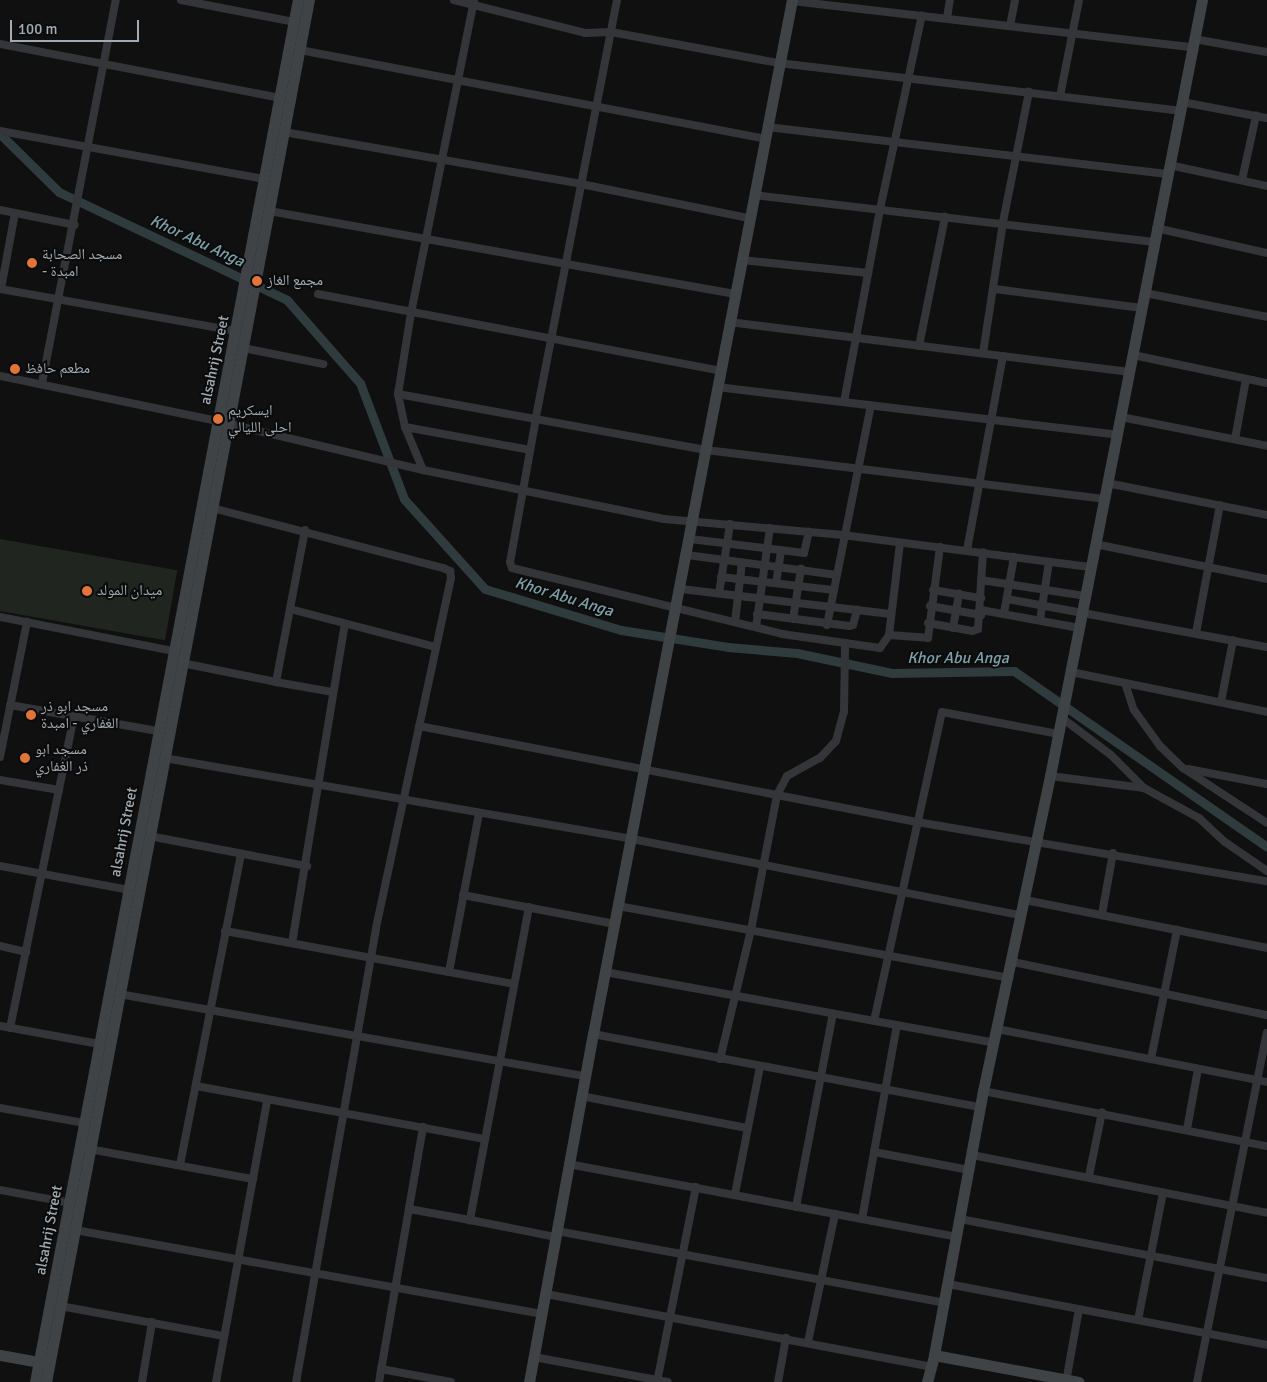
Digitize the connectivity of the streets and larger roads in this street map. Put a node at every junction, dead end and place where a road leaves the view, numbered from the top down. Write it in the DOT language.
graph roads {
  1 [pos="116,0"];
  2 [pos="181,0"];
  3 [pos="298,0"];
  4 [pos="309,0"];
  5 [pos="454,0"];
  6 [pos="617,0"];
  7 [pos="950,0"];
  8 [pos="1015,0"];
  9 [pos="1079,0"];
  10 [pos="1202,0"];
  11 [pos="792,1"];
  12 [pos="473,2"];
  13 [pos="922,15"];
  14 [pos="947,18"];
  15 [pos="294,22"];
  16 [pos="1010,26"];
  17 [pos="611,32"];
  18 [pos="1073,34"];
  19 [pos="1193,43"];
  20 [pos="0,44"];
  21 [pos="300,50"];
  22 [pos="1267,52"];
  23 [pos="779,63"];
  24 [pos="105,66"];
  25 [pos="908,78"];
  26 [pos="457,80"];
  27 [pos="1029,92"];
  28 [pos="1060,96"];
  29 [pos="280,98"];
  30 [pos="596,106"];
  31 [pos="1181,107"];
  32 [pos="1256,116"];
  33 [pos="1267,118"];
  34 [pos="767,127"];
  35 [pos="0,131"];
  36 [pos="284,132"];
  37 [pos="765,139"];
  38 [pos="894,142"];
  39 [pos="88,149"];
  40 [pos="1016,156"];
  41 [pos="441,158"];
  42 [pos="1168,170"];
  43 [pos="265,179"];
  44 [pos="1242,180"];
  45 [pos="580,184"];
  46 [pos="1267,186"];
  47 [pos="754,195"];
  48 [pos="880,209"];
  49 [pos="0,210"];
  50 [pos="270,211"];
  51 [pos="15,213"];
  52 [pos="945,217"];
  53 [pos="748,218"];
  54 [pos="1003,222"];
  55 [pos="75,225"];
  56 [pos="1156,228"];
  57 [pos="426,237"];
  58 [pos="1154,242"];
  59 [pos="1267,253"];
  60 [pos="741,260"];
  61 [pos="565,264"];
  62 [pos="253,272"];
  63 [pos="868,274"];
  64 [pos="0,289"];
  65 [pos="995,289"];
  66 [pos="249,290"];
  67 [pos="1145,293"];
  68 [pos="318,294"];
  69 [pos="734,294"];
  70 [pos="59,300"];
  71 [pos="1142,308"];
  72 [pos="410,313"];
  73 [pos="1267,317"];
  74 [pos="729,322"];
  75 [pos="236,331"];
  76 [pos="857,340"];
  77 [pos="551,341"];
  78 [pos="919,346"];
  79 [pos="243,348"];
  80 [pos="983,353"];
  81 [pos="1133,355"];
  82 [pos="1003,356"];
  83 [pos="322,364"];
  84 [pos="720,372"];
  85 [pos="1130,372"];
  86 [pos="0,376"];
  87 [pos="1246,379"];
  88 [pos="42,383"];
  89 [pos="1267,383"];
  90 [pos="717,387"];
  91 [pos="398,394"];
  92 [pos="844,402"];
  93 [pos="871,405"];
  94 [pos="1121,417"];
  95 [pos="536,418"];
  96 [pos="991,418"];
  97 [pos="223,423"];
  98 [pos="405,427"];
  99 [pos="1118,435"];
  100 [pos="1234,439"];
  101 [pos="1267,446"];
  102 [pos="530,450"];
  103 [pos="706,450"];
  104 [pos="857,468"];
  105 [pos="422,470"];
  106 [pos="1107,483"];
  107 [pos="980,484"];
  108 [pos="523,492"];
  109 [pos="1104,498"];
  110 [pos="1220,505"];
  111 [pos="212,508"];
  112 [pos="1267,515"];
  113 [pos="694,520"];
  114 [pos="730,524"];
  115 [pos="770,528"];
  116 [pos="305,530"];
  117 [pos="809,532"];
  118 [pos="843,535"];
  119 [pos="690,539"];
  120 [pos="727,543"];
  121 [pos="900,543"];
  122 [pos="1095,544"];
  123 [pos="940,547"];
  124 [pos="767,548"];
  125 [pos="781,550"];
  126 [pos="967,550"];
  127 [pos="796,552"];
  128 [pos="983,552"];
  129 [pos="687,555"];
  130 [pos="1014,557"];
  131 [pos="723,560"];
  132 [pos="742,562"];
  133 [pos="1049,562"];
  134 [pos="765,565"];
  135 [pos="779,566"];
  136 [pos="1090,567"];
  137 [pos="1208,568"];
  138 [pos="797,569"];
  139 [pos="836,575"];
  140 [pos="721,577"];
  141 [pos="1267,578"];
  142 [pos="740,579"];
  143 [pos="981,580"];
  144 [pos="762,581"];
  145 [pos="776,583"];
  146 [pos="798,585"];
  147 [pos="1010,585"];
  148 [pos="681,589"];
  149 [pos="834,590"];
  150 [pos="933,590"];
  151 [pos="1045,590"];
  152 [pos="719,593"];
  153 [pos="959,594"];
  154 [pos="738,596"];
  155 [pos="1085,596"];
  156 [pos="760,598"];
  157 [pos="981,598"];
  158 [pos="1007,599"];
  159 [pos="795,604"];
  160 [pos="1042,604"];
  161 [pos="930,606"];
  162 [pos="677,607"];
  163 [pos="831,607"];
  164 [pos="290,609"];
  165 [pos="857,610"];
  166 [pos="957,611"];
  167 [pos="1082,611"];
  168 [pos="981,612"];
  169 [pos="757,614"];
  170 [pos="891,614"];
  171 [pos="1004,614"];
  172 [pos="0,617"];
  173 [pos="793,619"];
  174 [pos="1040,620"];
  175 [pos="27,622"];
  176 [pos="735,622"];
  177 [pos="804,622"];
  178 [pos="928,623"];
  179 [pos="345,624"];
  180 [pos="827,624"];
  181 [pos="756,627"];
  182 [pos="954,628"];
  183 [pos="1079,628"];
  184 [pos="1196,633"];
  185 [pos="889,635"];
  186 [pos="801,637"];
  187 [pos="1233,640"];
  188 [pos="845,645"];
  189 [pos="436,647"];
  190 [pos="1267,647"];
  191 [pos="174,651"];
  192 [pos="182,663"];
  193 [pos="1071,672"];
  194 [pos="276,682"];
  195 [pos="1125,683"];
  196 [pos="333,692"];
  197 [pos="1221,702"];
  198 [pos="10,705"];
  199 [pos="1063,712"];
  200 [pos="1267,712"];
  201 [pos="74,716"];
  202 [pos="419,726"];
  203 [pos="158,731"];
  204 [pos="1058,734"];
  205 [pos="0,757"];
  206 [pos="164,758"];
  207 [pos="646,768"];
  208 [pos="1183,768"];
  209 [pos="1050,776"];
  210 [pos="0,780"];
  211 [pos="1267,784"];
  212 [pos="320,785"];
  213 [pos="1144,788"];
  214 [pos="59,790"];
  215 [pos="777,795"];
  216 [pos="402,800"];
  217 [pos="479,813"];
  218 [pos="917,822"];
  219 [pos="1267,823"];
  220 [pos="149,836"];
  221 [pos="632,839"];
  222 [pos="1037,842"];
  223 [pos="1113,853"];
  224 [pos="241,854"];
  225 [pos="0,866"];
  226 [pos="307,866"];
  227 [pos="764,866"];
  228 [pos="1267,871"];
  229 [pos="42,874"];
  230 [pos="1267,881"];
  231 [pos="129,890"];
  232 [pos="901,893"];
  233 [pos="463,895"];
  234 [pos="1025,900"];
  235 [pos="618,906"];
  236 [pos="528,907"];
  237 [pos="1102,914"];
  238 [pos="1022,915"];
  239 [pos="615,924"];
  240 [pos="751,930"];
  241 [pos="1178,930"];
  242 [pos="225,931"];
  243 [pos="292,943"];
  244 [pos="0,946"];
  245 [pos="1267,948"];
  246 [pos="26,952"];
  247 [pos="888,955"];
  248 [pos="372,958"];
  249 [pos="1012,962"];
  250 [pos="449,972"];
  251 [pos="605,972"];
  252 [pos="1009,978"];
  253 [pos="514,984"];
  254 [pos="119,994"];
  255 [pos="734,994"];
  256 [pos="1164,994"];
  257 [pos="211,1011"];
  258 [pos="833,1013"];
  259 [pos="1267,1015"];
  260 [pos="874,1021"];
  261 [pos="898,1025"];
  262 [pos="0,1026"];
  263 [pos="10,1028"];
  264 [pos="997,1030"];
  265 [pos="1267,1033"];
  266 [pos="592,1034"];
  267 [pos="355,1037"];
  268 [pos="995,1043"];
  269 [pos="99,1044"];
  270 [pos="720,1059"];
  271 [pos="1151,1059"];
  272 [pos="499,1062"];
  273 [pos="760,1066"];
  274 [pos="1198,1069"];
  275 [pos="585,1076"];
  276 [pos="820,1078"];
  277 [pos="1258,1080"];
  278 [pos="1267,1082"];
  279 [pos="196,1086"];
  280 [pos="885,1090"];
  281 [pos="983,1091"];
  282 [pos="581,1096"];
  283 [pos="267,1100"];
  284 [pos="981,1107"];
  285 [pos="0,1108"];
  286 [pos="1102,1112"];
  287 [pos="343,1113"];
  288 [pos="84,1123"];
  289 [pos="423,1127"];
  290 [pos="747,1128"];
  291 [pos="1187,1129"];
  292 [pos="485,1139"];
  293 [pos="1246,1142"];
  294 [pos="1267,1146"];
  295 [pos="89,1149"];
  296 [pos="874,1152"];
  297 [pos="972,1155"];
  298 [pos="568,1164"];
  299 [pos="180,1166"];
  300 [pos="969,1170"];
  301 [pos="1089,1176"];
  302 [pos="253,1179"];
  303 [pos="696,1187"];
  304 [pos="0,1190"];
  305 [pos="1163,1192"];
  306 [pos="735,1194"];
  307 [pos="70,1202"];
  308 [pos="1234,1206"];
  309 [pos="796,1207"];
  310 [pos="409,1209"];
  311 [pos="1267,1213"];
  312 [pos="835,1214"];
  313 [pos="862,1218"];
  314 [pos="960,1219"];
  315 [pos="470,1220"];
  316 [pos="75,1230"];
  317 [pos="556,1234"];
  318 [pos="957,1237"];
  319 [pos="683,1255"];
  320 [pos="1152,1256"];
  321 [pos="238,1258"];
  322 [pos="1222,1269"];
  323 [pos="316,1272"];
  324 [pos="1267,1278"];
  325 [pos="821,1281"];
  326 [pos="948,1284"];
  327 [pos="396,1286"];
  328 [pos="546,1294"];
  329 [pos="944,1304"];
  330 [pos="60,1306"];
  331 [pos="1079,1309"];
  332 [pos="542,1314"];
  333 [pos="671,1317"];
  334 [pos="1138,1320"];
  335 [pos="152,1322"];
  336 [pos="1207,1334"];
  337 [pos="224,1336"];
  338 [pos="786,1338"];
  339 [pos="808,1342"];
  340 [pos="1267,1345"];
  341 [pos="0,1355"];
  342 [pos="934,1355"];
  343 [pos="534,1357"];
  344 [pos="44,1363"];
  345 [pos="931,1367"];
  346 [pos="381,1369"];
  347 [pos="657,1381"];
  348 [pos="1066,1381"];
  349 [pos="35,1382"];
  350 [pos="46,1382"];
  351 [pos="142,1382"];
  352 [pos="216,1382"];
  353 [pos="296,1382"];
  354 [pos="379,1382"];
  355 [pos="448,1382"];
  356 [pos="529,1382"];
  357 [pos="668,1382"];
  358 [pos="778,1382"];
  359 [pos="927,1382"];
  360 [pos="1079,1382"];
  361 [pos="1198,1382"];
  1 -- 24 [label="street"];
  2 -- 15 [label="street"];
  3 -- 15 [label="street"];
  4 -- 21 [label="street"];
  5 -- 12 [label="street"];
  6 -- 17 [label="street"];
  7 -- 14 [label="street"];
  8 -- 16 [label="street"];
  9 -- 18 [label="street"];
  10 -- 19 [label="street"];
  11 -- 13 [label="street"];
  11 -- 23 [label="street"];
  12 -- 17 [label="street"];
  12 -- 26 [label="street"];
  13 -- 14 [label="street"];
  13 -- 25 [label="street"];
  14 -- 16 [label="street"];
  15 -- 29 [label="street"];
  16 -- 18 [label="street"];
  17 -- 23 [label="street"];
  17 -- 30 [label="street"];
  18 -- 19 [label="street"];
  18 -- 28 [label="street"];
  19 -- 22 [label="street"];
  19 -- 31 [label="street"];
  20 -- 24 [label="street"];
  21 -- 26 [label="street"];
  21 -- 36 [label="street"];
  23 -- 25 [label="street"];
  23 -- 34 [label="street"];
  24 -- 29 [label="street"];
  24 -- 39 [label="street"];
  25 -- 27 [label="street"];
  25 -- 38 [label="street"];
  26 -- 30 [label="street"];
  26 -- 41 [label="street"];
  27 -- 28 [label="street"];
  27 -- 40 [label="street"];
  28 -- 31 [label="street"];
  29 -- 43 [label="street"];
  30 -- 37 [label="street"];
  30 -- 45 [label="street"];
  31 -- 32 [label="street"];
  31 -- 42 [label="street"];
  32 -- 33 [label="street"];
  32 -- 44 [label="street"];
  34 -- 37 [label="street"];
  34 -- 38 [label="street"];
  35 -- 39 [label="street"];
  36 -- 41 [label="street"];
  36 -- 50 [label="street"];
  37 -- 47 [label="street"];
  38 -- 40 [label="street"];
  38 -- 48 [label="street"];
  39 -- 43 [label="street"];
  39 -- 55 [label="street"];
  40 -- 42 [label="street"];
  40 -- 54 [label="street"];
  41 -- 45 [label="street"];
  41 -- 57 [label="street"];
  42 -- 44 [label="street"];
  42 -- 56 [label="street"];
  43 -- 62 [label="street"];
  44 -- 46 [label="street"];
  45 -- 53 [label="street"];
  45 -- 61 [label="street"];
  47 -- 48 [label="street"];
  47 -- 53 [label="street"];
  48 -- 52 [label="street"];
  48 -- 63 [label="street"];
  49 -- 51 [label="street"];
  50 -- 57 [label="street"];
  50 -- 62 [label="street"];
  51 -- 55 [label="street"];
  51 -- 64 [label="street"];
  52 -- 54 [label="street"];
  52 -- 78 [label="street"];
  53 -- 60 [label="street"];
  54 -- 58 [label="street"];
  54 -- 65 [label="street"];
  55 -- 70 [label="street"];
  56 -- 58 [label="street"];
  56 -- 59 [label="street"];
  57 -- 61 [label="street"];
  57 -- 72 [label="street"];
  58 -- 67 [label="street"];
  60 -- 63 [label="street"];
  60 -- 69 [label="street"];
  61 -- 69 [label="street"];
  61 -- 77 [label="street"];
  62 -- 66 [label="street"];
  63 -- 76 [label="street"];
  64 -- 70 [label="street"];
  65 -- 71 [label="street"];
  65 -- 80 [label="street"];
  66 -- 75 [label="street, alsahrij Street"];
  66 -- 79 [label="street, alsahrij Street"];
  67 -- 71 [label="street"];
  67 -- 73 [label="street"];
  68 -- 72 [label="street"];
  69 -- 74 [label="street"];
  70 -- 75 [label="street"];
  70 -- 88 [label="street"];
  71 -- 81 [label="street"];
  72 -- 77 [label="street"];
  72 -- 91 [label="street"];
  74 -- 76 [label="street"];
  74 -- 84 [label="street"];
  75 -- 97 [label="street, alsahrij Street"];
  76 -- 78 [label="street"];
  76 -- 92 [label="street"];
  77 -- 84 [label="street"];
  77 -- 95 [label="street"];
  78 -- 80 [label="street"];
  79 -- 83 [label="street"];
  79 -- 97 [label="street, alsahrij Street"];
  80 -- 82 [label="street"];
  81 -- 85 [label="street"];
  81 -- 87 [label="street"];
  82 -- 85 [label="street"];
  82 -- 96 [label="street"];
  84 -- 90 [label="street"];
  85 -- 94 [label="street"];
  86 -- 88 [label="street"];
  87 -- 89 [label="street"];
  87 -- 100 [label="street"];
  88 -- 97 [label="street"];
  90 -- 92 [label="street"];
  90 -- 103 [label="street"];
  91 -- 95 [label="street"];
  91 -- 98 [label="street"];
  92 -- 93 [label="street"];
  93 -- 96 [label="street"];
  93 -- 104 [label="street"];
  94 -- 99 [label="street"];
  94 -- 100 [label="street"];
  95 -- 102 [label="street"];
  95 -- 103 [label="street"];
  96 -- 99 [label="street"];
  96 -- 107 [label="street"];
  97 -- 105 [label="street"];
  97 -- 111 [label="street, alsahrij Street"];
  97 -- 191 [label="street, alsahrij Street"];
  98 -- 102 [label="street"];
  98 -- 105 [label="street"];
  99 -- 106 [label="street"];
  100 -- 101 [label="street"];
  102 -- 108 [label="street"];
  103 -- 104 [label="street"];
  103 -- 113 [label="street"];
  104 -- 107 [label="street"];
  104 -- 118 [label="street"];
  105 -- 108 [label="street"];
  106 -- 109 [label="street"];
  106 -- 110 [label="street"];
  107 -- 109 [label="street"];
  107 -- 126 [label="street"];
  108 -- 113 [label="street"];
  108 -- 162 [label="street"];
  109 -- 122 [label="street"];
  110 -- 112 [label="street"];
  110 -- 137 [label="street"];
  111 -- 116 [label="street"];
  111 -- 192 [label="street, alsahrij Street"];
  113 -- 114 [label="street"];
  113 -- 119 [label="street"];
  114 -- 115 [label="street"];
  114 -- 120 [label="street"];
  115 -- 117 [label="street"];
  115 -- 124 [label="street"];
  116 -- 164 [label="street"];
  116 -- 189 [label="street"];
  117 -- 118 [label="street"];
  117 -- 127 [label="street"];
  118 -- 121 [label="street"];
  118 -- 139 [label="street"];
  119 -- 120 [label="street"];
  119 -- 129 [label="street"];
  120 -- 124 [label="street"];
  120 -- 131 [label="street"];
  121 -- 123 [label="street"];
  121 -- 170 [label="street"];
  122 -- 136 [label="street"];
  122 -- 137 [label="street"];
  123 -- 126 [label="street"];
  123 -- 150 [label="street"];
  124 -- 125 [label="street"];
  124 -- 134 [label="street"];
  125 -- 127 [label="street"];
  125 -- 135 [label="street"];
  126 -- 128 [label="street"];
  127 -- 138 [label="street"];
  128 -- 130 [label="street"];
  128 -- 143 [label="street"];
  129 -- 131 [label="street"];
  129 -- 148 [label="street"];
  130 -- 133 [label="street"];
  130 -- 147 [label="street"];
  131 -- 132 [label="street"];
  131 -- 140 [label="street"];
  132 -- 134 [label="street"];
  132 -- 142 [label="street"];
  133 -- 136 [label="street"];
  133 -- 151 [label="street"];
  134 -- 135 [label="street"];
  134 -- 144 [label="street"];
  135 -- 138 [label="street"];
  135 -- 145 [label="street"];
  136 -- 155 [label="street"];
  137 -- 141 [label="street"];
  137 -- 184 [label="street"];
  138 -- 139 [label="street"];
  138 -- 146 [label="street"];
  139 -- 149 [label="street"];
  140 -- 142 [label="street"];
  140 -- 152 [label="street"];
  142 -- 144 [label="street"];
  142 -- 154 [label="street"];
  143 -- 147 [label="street"];
  143 -- 157 [label="street"];
  144 -- 145 [label="street"];
  144 -- 156 [label="street"];
  145 -- 146 [label="street"];
  146 -- 149 [label="street"];
  146 -- 159 [label="street"];
  147 -- 151 [label="street"];
  147 -- 158 [label="street"];
  148 -- 152 [label="street"];
  148 -- 162 [label="street"];
  149 -- 163 [label="street"];
  150 -- 153 [label="street"];
  150 -- 161 [label="street"];
  151 -- 155 [label="street"];
  151 -- 160 [label="street"];
  152 -- 154 [label="street"];
  153 -- 157 [label="street"];
  153 -- 166 [label="street"];
  154 -- 156 [label="street"];
  154 -- 176 [label="street"];
  155 -- 167 [label="street"];
  156 -- 159 [label="street"];
  156 -- 169 [label="street"];
  157 -- 168 [label="street"];
  158 -- 160 [label="street"];
  158 -- 171 [label="street"];
  159 -- 163 [label="street"];
  159 -- 173 [label="street"];
  160 -- 167 [label="street"];
  160 -- 174 [label="street"];
  161 -- 166 [label="street"];
  161 -- 178 [label="street"];
  162 -- 176 [label="street"];
  162 -- 207 [label="street"];
  163 -- 165 [label="street"];
  163 -- 180 [label="street"];
  164 -- 179 [label="street"];
  164 -- 194 [label="street"];
  165 -- 170 [label="street"];
  165 -- 180 [label="street"];
  166 -- 168 [label="street"];
  166 -- 182 [label="street"];
  167 -- 183 [label="street"];
  167 -- 184 [label="street"];
  168 -- 171 [label="street"];
  168 -- 182 [label="street"];
  169 -- 173 [label="street"];
  169 -- 181 [label="street"];
  170 -- 185 [label="street"];
  171 -- 174 [label="street"];
  172 -- 175 [label="street"];
  173 -- 177 [label="street"];
  174 -- 183 [label="street"];
  175 -- 191 [label="street"];
  175 -- 198 [label="street"];
  176 -- 181 [label="street"];
  177 -- 180 [label="street"];
  177 -- 186 [label="street"];
  178 -- 182 [label="street"];
  178 -- 185 [label="street"];
  179 -- 189 [label="street"];
  179 -- 196 [label="street"];
  181 -- 186 [label="street"];
  183 -- 193 [label="street"];
  184 -- 187 [label="street"];
  185 -- 188 [label="street"];
  186 -- 188 [label="street"];
  187 -- 190 [label="street"];
  187 -- 197 [label="street"];
  188 -- 215 [label="street"];
  189 -- 202 [label="street"];
  191 -- 203 [label="street, alsahrij Street"];
  192 -- 194 [label="street"];
  192 -- 206 [label="street, alsahrij Street"];
  193 -- 195 [label="street"];
  193 -- 199 [label="street"];
  194 -- 196 [label="street"];
  195 -- 197 [label="street"];
  195 -- 208 [label="street"];
  196 -- 212 [label="street"];
  197 -- 200 [label="street"];
  198 -- 201 [label="street"];
  198 -- 205 [label="street"];
  199 -- 204 [label="street"];
  199 -- 213 [label="street"];
  201 -- 203 [label="street"];
  201 -- 214 [label="street"];
  202 -- 207 [label="street"];
  202 -- 216 [label="street"];
  203 -- 231 [label="street, alsahrij Street"];
  204 -- 209 [label="street"];
  204 -- 218 [label="street"];
  206 -- 212 [label="street"];
  206 -- 220 [label="street, alsahrij Street"];
  207 -- 215 [label="street"];
  207 -- 221 [label="street"];
  208 -- 211 [label="street"];
  208 -- 219 [label="street"];
  209 -- 213 [label="street"];
  209 -- 222 [label="street"];
  210 -- 214 [label="street"];
  212 -- 216 [label="street"];
  212 -- 226 [label="street"];
  213 -- 228 [label="street"];
  214 -- 229 [label="street"];
  215 -- 218 [label="street"];
  215 -- 227 [label="street"];
  216 -- 217 [label="street"];
  216 -- 248 [label="street"];
  217 -- 221 [label="street"];
  217 -- 233 [label="street"];
  218 -- 222 [label="street"];
  218 -- 232 [label="street"];
  220 -- 224 [label="street"];
  220 -- 254 [label="street, alsahrij Street"];
  221 -- 227 [label="street"];
  221 -- 235 [label="street"];
  222 -- 223 [label="street"];
  222 -- 234 [label="street"];
  223 -- 230 [label="street"];
  223 -- 237 [label="street"];
  224 -- 226 [label="street"];
  224 -- 242 [label="street"];
  225 -- 229 [label="street"];
  226 -- 243 [label="street"];
  227 -- 232 [label="street"];
  227 -- 240 [label="street"];
  229 -- 231 [label="street"];
  229 -- 246 [label="street"];
  231 -- 269 [label="street, alsahrij Street"];
  232 -- 238 [label="street"];
  232 -- 247 [label="street"];
  233 -- 236 [label="street"];
  233 -- 250 [label="street"];
  234 -- 237 [label="street"];
  234 -- 238 [label="street"];
  235 -- 239 [label="street"];
  235 -- 240 [label="street"];
  236 -- 239 [label="street"];
  236 -- 253 [label="street"];
  237 -- 241 [label="street"];
  238 -- 249 [label="street"];
  239 -- 251 [label="street"];
  240 -- 247 [label="street"];
  240 -- 255 [label="street"];
  241 -- 245 [label="street"];
  241 -- 256 [label="street"];
  242 -- 243 [label="street"];
  242 -- 257 [label="street"];
  243 -- 248 [label="street"];
  244 -- 246 [label="street"];
  246 -- 263 [label="street"];
  247 -- 252 [label="street"];
  247 -- 260 [label="street"];
  248 -- 250 [label="street"];
  248 -- 267 [label="street"];
  249 -- 252 [label="street"];
  249 -- 256 [label="street"];
  250 -- 253 [label="street"];
  251 -- 255 [label="street"];
  251 -- 266 [label="street"];
  252 -- 264 [label="street"];
  253 -- 272 [label="street"];
  254 -- 257 [label="street"];
  254 -- 295 [label="street, alsahrij Street"];
  255 -- 258 [label="street"];
  255 -- 270 [label="street"];
  256 -- 259 [label="street"];
  256 -- 271 [label="street"];
  257 -- 267 [label="street"];
  257 -- 279 [label="street"];
  258 -- 260 [label="street"];
  258 -- 276 [label="street"];
  260 -- 261 [label="street"];
  261 -- 268 [label="street"];
  261 -- 280 [label="street"];
  262 -- 263 [label="street"];
  263 -- 269 [label="street"];
  264 -- 268 [label="street"];
  264 -- 271 [label="street"];
  265 -- 277 [label="street"];
  266 -- 270 [label="street"];
  266 -- 275 [label="street"];
  267 -- 272 [label="street"];
  267 -- 287 [label="street"];
  268 -- 281 [label="street"];
  269 -- 288 [label="street, alsahrij Street"];
  270 -- 273 [label="street"];
  271 -- 274 [label="street"];
  272 -- 275 [label="street"];
  272 -- 292 [label="street"];
  273 -- 276 [label="street"];
  273 -- 290 [label="street"];
  274 -- 277 [label="street"];
  274 -- 291 [label="street"];
  275 -- 282 [label="street"];
  276 -- 280 [label="street"];
  276 -- 309 [label="street"];
  277 -- 278 [label="street"];
  277 -- 293 [label="street"];
  279 -- 283 [label="street"];
  279 -- 299 [label="street"];
  280 -- 284 [label="street"];
  280 -- 296 [label="street"];
  281 -- 284 [label="street"];
  281 -- 286 [label="street"];
  282 -- 290 [label="street"];
  282 -- 298 [label="street"];
  283 -- 287 [label="street"];
  283 -- 302 [label="street"];
  284 -- 297 [label="street"];
  285 -- 288 [label="street"];
  286 -- 291 [label="street"];
  286 -- 301 [label="street"];
  287 -- 289 [label="street"];
  287 -- 323 [label="street"];
  288 -- 307 [label="street, alsahrij Street"];
  289 -- 292 [label="street"];
  289 -- 310 [label="street"];
  290 -- 306 [label="street"];
  291 -- 293 [label="street"];
  292 -- 315 [label="street"];
  293 -- 294 [label="street"];
  293 -- 308 [label="street"];
  295 -- 299 [label="street"];
  295 -- 316 [label="street, alsahrij Street"];
  296 -- 300 [label="street"];
  296 -- 313 [label="street"];
  297 -- 300 [label="street"];
  297 -- 301 [label="street"];
  298 -- 303 [label="street"];
  298 -- 317 [label="street"];
  299 -- 302 [label="street"];
  300 -- 314 [label="street"];
  301 -- 305 [label="street"];
  302 -- 321 [label="street"];
  303 -- 306 [label="street"];
  303 -- 319 [label="street"];
  304 -- 307 [label="street"];
  305 -- 308 [label="street"];
  305 -- 320 [label="street"];
  306 -- 309 [label="street"];
  307 -- 344 [label="street, alsahrij Street"];
  308 -- 311 [label="street"];
  308 -- 322 [label="street"];
  309 -- 312 [label="street"];
  310 -- 315 [label="street"];
  310 -- 327 [label="street"];
  312 -- 313 [label="street"];
  312 -- 325 [label="street"];
  313 -- 318 [label="street"];
  314 -- 318 [label="street"];
  314 -- 320 [label="street"];
  315 -- 317 [label="street"];
  316 -- 321 [label="street"];
  316 -- 330 [label="street, alsahrij Street"];
  317 -- 319 [label="street"];
  317 -- 328 [label="street"];
  318 -- 326 [label="street"];
  319 -- 325 [label="street"];
  319 -- 333 [label="street"];
  320 -- 322 [label="street"];
  320 -- 334 [label="street"];
  321 -- 323 [label="street"];
  321 -- 337 [label="street"];
  322 -- 324 [label="street"];
  322 -- 336 [label="street"];
  323 -- 327 [label="street"];
  323 -- 353 [label="street"];
  325 -- 329 [label="street"];
  325 -- 339 [label="street"];
  326 -- 329 [label="street"];
  326 -- 331 [label="street"];
  327 -- 332 [label="street"];
  327 -- 346 [label="street"];
  328 -- 332 [label="street"];
  328 -- 333 [label="street"];
  329 -- 342 [label="street"];
  330 -- 335 [label="street"];
  330 -- 344 [label="street, alsahrij Street"];
  331 -- 334 [label="street"];
  331 -- 348 [label="street"];
  332 -- 343 [label="street"];
  333 -- 338 [label="street"];
  333 -- 347 [label="street"];
  334 -- 336 [label="street"];
  335 -- 337 [label="street"];
  335 -- 351 [label="street"];
  336 -- 340 [label="street"];
  336 -- 361 [label="street"];
  337 -- 352 [label="street"];
  338 -- 339 [label="street"];
  338 -- 358 [label="street"];
  339 -- 345 [label="street"];
  341 -- 344 [label="street"];
  342 -- 345 [label="street"];
  342 -- 348 [label="street"];
  343 -- 347 [label="street"];
  343 -- 356 [label="street"];
  344 -- 349 [label="street, alsahrij Street"];
  344 -- 350 [label="street, alsahrij Street"];
  345 -- 359 [label="street"];
  346 -- 354 [label="street"];
  346 -- 355 [label="street"];
  347 -- 357 [label="street"];
  348 -- 360 [label="street"];
}
